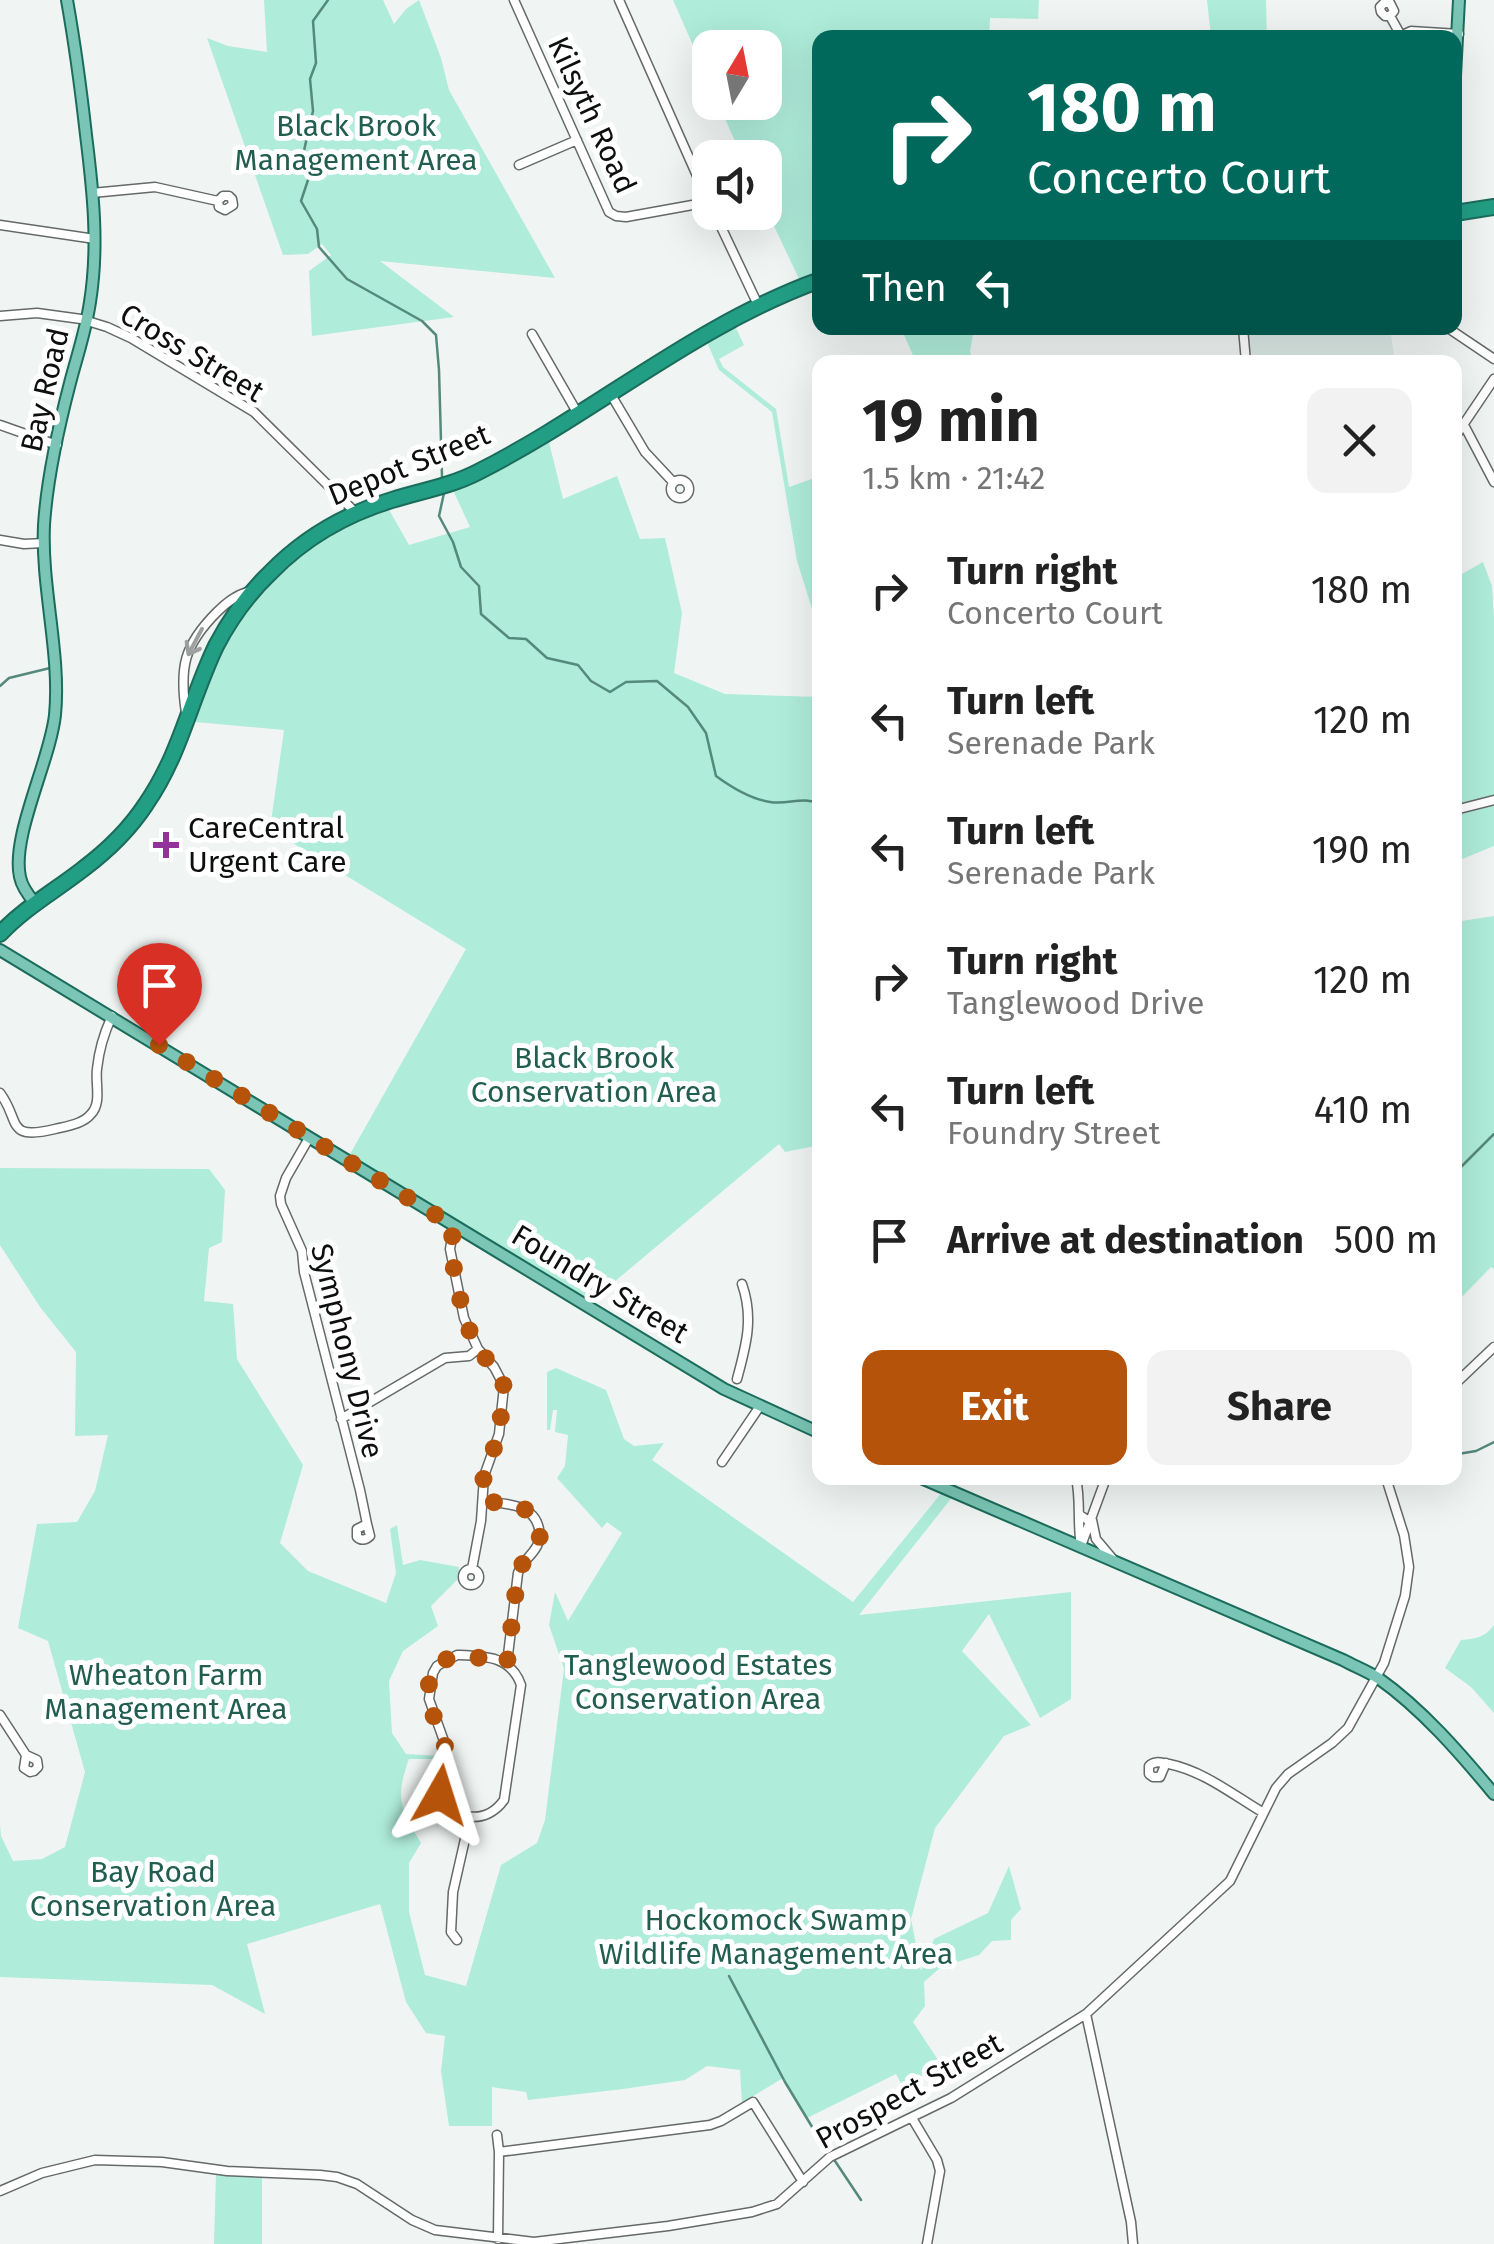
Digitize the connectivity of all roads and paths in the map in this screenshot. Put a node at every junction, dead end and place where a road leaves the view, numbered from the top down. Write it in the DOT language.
graph roads {
  1 [pos="67,0"];
  2 [pos="514,0"];
  3 [pos="619,0"];
  4 [pos="1460,0"];
  5 [pos="1390,16"];
  6 [pos="1396,30"];
  7 [pos="1459,30"];
  8 [pos="577,140"];
  9 [pos="692,163"];
  10 [pos="519,165"];
  11 [pos="92,193"];
  12 [pos="218,201"];
  13 [pos="692,206"];
  14 [pos="1494,206"];
  15 [pos="1462,212"];
  16 [pos="0,224"];
  17 [pos="723,230"];
  18 [pos="95,239"];
  19 [pos="812,284"];
  20 [pos="759,307"];
  21 [pos="0,316"];
  22 [pos="86,320"];
  23 [pos="532,334"];
  24 [pos="1458,335"];
  25 [pos="1494,359"];
  26 [pos="1494,379"];
  27 [pos="610,394"];
  28 [pos="578,414"];
  29 [pos="0,425"];
  30 [pos="1464,425"];
  31 [pos="1462,428"];
  32 [pos="57,445"];
  33 [pos="672,482"];
  34 [pos="1494,482"];
  35 [pos="357,514"];
  36 [pos="0,540"];
  37 [pos="44,543"];
  38 [pos="254,590"];
  39 [pos="188,721"];
  40 [pos="1494,800"];
  41 [pos="1462,808"];
  42 [pos="35,903"];
  43 [pos="0,934"];
  44 [pos="0,950"];
  45 [pos="112,1016"];
  46 [pos="0,1093"];
  47 [pos="310,1138"];
  48 [pos="454,1226"];
  49 [pos="742,1284"];
  50 [pos="1494,1346"];
  51 [pos="478,1350"];
  52 [pos="1462,1377"];
  53 [pos="736,1379"];
  54 [pos="724,1389"];
  55 [pos="738,1396"];
  56 [pos="760,1406"];
  57 [pos="342,1419"];
  58 [pos="812,1429"];
  59 [pos="722,1462"];
  60 [pos="938,1485"];
  61 [pos="1077,1485"];
  62 [pos="1104,1485"];
  63 [pos="1388,1485"];
  64 [pos="484,1501"];
  65 [pos="1080,1515"];
  66 [pos="1092,1520"];
  67 [pos="367,1524"];
  68 [pos="1081,1546"];
  69 [pos="1115,1561"];
  70 [pos="472,1569"];
  71 [pos="507,1663"];
  72 [pos="1377,1678"];
  73 [pos="0,1715"];
  74 [pos="26,1755"];
  75 [pos="1166,1764"];
  76 [pos="1494,1794"];
  77 [pos="1262,1812"];
  78 [pos="470,1816"];
  79 [pos="457,1940"];
  80 [pos="1086,2014"];
  81 [pos="912,2118"];
  82 [pos="497,2136"];
  83 [pos="499,2152"];
  84 [pos="802,2182"];
  85 [pos="0,2190"];
  86 [pos="498,2239"];
  87 [pos="534,2243"];
  88 [pos="927,2244"];
  89 [pos="1132,2244"];
  1 -- 11 [label="main road, Bay Road"];
  2 -- 8 [label="street, Kilsyth Road"];
  3 -- 9 [label="street"];
  4 -- 7 [label="main road"];
  5 -- 6 [label="street"];
  8 -- 10 [label="street"];
  8 -- 13 [label="street, Kilsyth Road"];
  11 -- 12 [label="street"];
  11 -- 18 [label="main road, Bay Road"];
  14 -- 15 [label="highway"];
  16 -- 18 [label="street"];
  17 -- 20 [label="street"];
  18 -- 22 [label="main road, Bay Road"];
  19 -- 20 [label="highway, Depot Street"];
  20 -- 27 [label="highway, Depot Street"];
  21 -- 22 [label="street, Cross Street"];
  22 -- 32 [label="main road, Bay Road"];
  22 -- 35 [label="street, Cross Street"];
  23 -- 28 [label="street"];
  24 -- 25 [label="street"];
  26 -- 30 [label="street"];
  27 -- 28 [label="highway, Depot Street"];
  27 -- 33 [label="street"];
  28 -- 35 [label="highway, Depot Street"];
  29 -- 32 [label="street"];
  30 -- 31 [label="street"];
  30 -- 34 [label="street"];
  32 -- 37 [label="main road, Bay Road"];
  35 -- 38 [label="highway, Depot Street"];
  36 -- 37 [label="street"];
  37 -- 42 [label="main road, Bay Road"];
  38 -- 39 [label="highway, Depot Street"];
  38 -- 39 [label="street, one-way"];
  39 -- 42 [label="highway, Depot Street"];
  40 -- 41 [label="street"];
  42 -- 43 [label="highway, Depot Street"];
  44 -- 45 [label="main road, Foundry Street"];
  45 -- 46 [label="street"];
  45 -- 47 [label="main road, Foundry Street"];
  47 -- 48 [label="main road, Foundry Street"];
  47 -- 57 [label="street, Symphony Drive"];
  48 -- 51 [label="street"];
  48 -- 54 [label="main road, Foundry Street"];
  49 -- 53 [label="street"];
  50 -- 52 [label="street"];
  51 -- 57 [label="street"];
  51 -- 64 [label="street"];
  53 -- 54 [label="street"];
  53 -- 55 [label="street"];
  54 -- 55 [label="main road, Foundry Street"];
  55 -- 56 [label="main road, Foundry Street"];
  56 -- 58 [label="main road, Foundry Street"];
  56 -- 59 [label="street"];
  57 -- 67 [label="street, Symphony Drive"];
  60 -- 68 [label="main road"];
  61 -- 65 [label="street"];
  62 -- 66 [label="street"];
  63 -- 72 [label="street, Prospect Street"];
  64 -- 70 [label="street"];
  64 -- 71 [label="street"];
  65 -- 66 [label="street"];
  65 -- 68 [label="street"];
  66 -- 68 [label="street"];
  66 -- 69 [label="street"];
  68 -- 69 [label="main road"];
  69 -- 72 [label="main road"];
  71 -- 78 [label="street"];
  71 -- 78 [label="street"];
  72 -- 76 [label="main road"];
  72 -- 77 [label="street, Prospect Street"];
  73 -- 74 [label="street"];
  75 -- 77 [label="street"];
  77 -- 80 [label="street, Prospect Street"];
  78 -- 79 [label="street"];
  80 -- 81 [label="street, Prospect Street"];
  80 -- 89 [label="street"];
  81 -- 84 [label="street, Prospect Street"];
  81 -- 88 [label="street"];
  82 -- 83 [label="street"];
  83 -- 84 [label="street"];
  83 -- 86 [label="street"];
  84 -- 87 [label="street, Prospect Street"];
  85 -- 86 [label="street, Prospect Street"];
  86 -- 87 [label="street, Prospect Street"];
}
